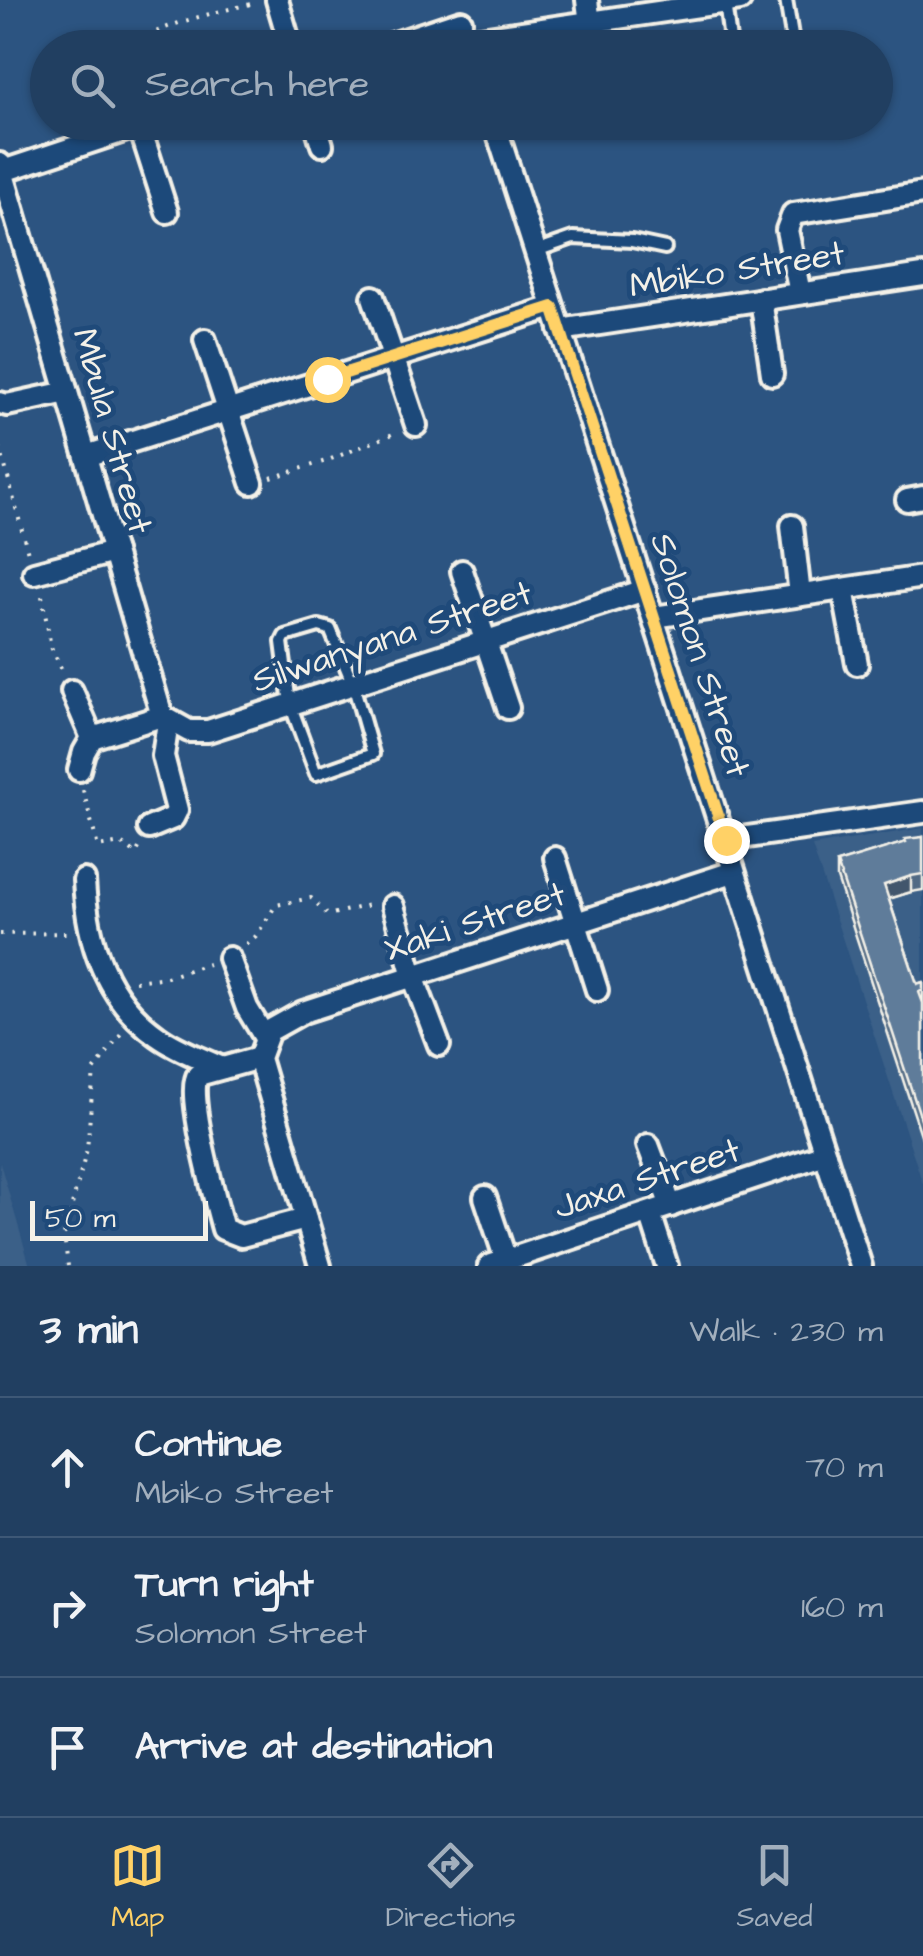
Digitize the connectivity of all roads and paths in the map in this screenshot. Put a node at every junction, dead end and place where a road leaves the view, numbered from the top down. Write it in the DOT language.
graph roads {
  1 [pos="273,0"];
  2 [pos="454,0"];
  3 [pos="587,0"];
  4 [pos="786,0"];
  5 [pos="733,1"];
  6 [pos="589,22"];
  7 [pos="163,30"];
  8 [pos="285,30"];
  9 [pos="464,30"];
  10 [pos="519,30"];
  11 [pos="590,30"];
  12 [pos="732,30"];
  13 [pos="791,30"];
  14 [pos="92,140"];
  15 [pos="147,140"];
  16 [pos="320,140"];
  17 [pos="500,140"];
  18 [pos="322,145"];
  19 [pos="1,169"];
  20 [pos="923,193"];
  21 [pos="167,212"];
  22 [pos="9,229"];
  23 [pos="664,248"];
  24 [pos="535,251"];
  25 [pos="923,274"];
  26 [pos="800,293"];
  27 [pos="373,297"];
  28 [pos="760,299"];
  29 [pos="553,307"];
  30 [pos="560,330"];
  31 [pos="206,340"];
  32 [pos="392,358"];
  33 [pos="772,374"];
  34 [pos="67,392"];
  35 [pos="0,403"];
  36 [pos="230,410"];
  37 [pos="416,425"];
  38 [pos="86,456"];
  39 [pos="252,483"];
  40 [pos="792,526"];
  41 [pos="114,552"];
  42 [pos="462,571"];
  43 [pos="34,573"];
  44 [pos="923,576"];
  45 [pos="843,588"];
  46 [pos="645,590"];
  47 [pos="800,595"];
  48 [pos="654,617"];
  49 [pos="483,642"];
  50 [pos="857,664"];
  51 [pos="353,684"];
  52 [pos="72,691"];
  53 [pos="290,704"];
  54 [pos="508,708"];
  55 [pos="164,719"];
  56 [pos="92,738"];
  57 [pos="80,770"];
  58 [pos="923,812"];
  59 [pos="149,828"];
  60 [pos="726,840"];
  61 [pos="555,858"];
  62 [pos="733,872"];
  63 [pos="84,880"];
  64 [pos="392,906"];
  65 [pos="576,923"];
  66 [pos="90,933"];
  67 [pos="0,934"];
  68 [pos="229,958"];
  69 [pos="413,976"];
  70 [pos="110,984"];
  71 [pos="598,990"];
  72 [pos="133,1016"];
  73 [pos="264,1036"];
  74 [pos="439,1045"];
  75 [pos="259,1058"];
  76 [pos="222,1068"];
  77 [pos="648,1145"];
  78 [pos="825,1154"];
  79 [pos="485,1198"];
  80 [pos="671,1206"];
  81 [pos="650,1213"];
  82 [pos="306,1219"];
  83 [pos="498,1263"];
  84 [pos="68,1266"];
  85 [pos="320,1266"];
  86 [pos="667,1266"];
  87 [pos="862,1266"];
  1 -- 7 [label="path"];
  1 -- 8 [label="street"];
  2 -- 9 [label="street"];
  3 -- 6 [label="street"];
  4 -- 13 [label="lane"];
  5 -- 6 [label="street"];
  5 -- 12 [label="lane"];
  6 -- 10 [label="street"];
  6 -- 11 [label="street"];
  14 -- 19 [label="street"];
  15 -- 21 [label="street"];
  16 -- 18 [label="street"];
  17 -- 24 [label="street, Solomon Street"];
  19 -- 22 [label="street, Mbula Street"];
  20 -- 26 [label="street"];
  22 -- 34 [label="street, Mbula Street"];
  23 -- 24 [label="lane"];
  24 -- 29 [label="street, Solomon Street"];
  25 -- 26 [label="street, Mbiko Street"];
  26 -- 28 [label="street, Mbiko Street"];
  27 -- 32 [label="street"];
  28 -- 30 [label="street, Mbiko Street"];
  28 -- 33 [label="street"];
  29 -- 30 [label="street, Solomon Street"];
  29 -- 32 [label="street"];
  30 -- 46 [label="street, Solomon Street"];
  31 -- 36 [label="street"];
  32 -- 36 [label="street"];
  32 -- 37 [label="street"];
  34 -- 35 [label="street"];
  34 -- 38 [label="street, Mbula Street"];
  36 -- 38 [label="street"];
  36 -- 39 [label="street"];
  37 -- 39 [label="path"];
  38 -- 41 [label="street, Mbula Street"];
  40 -- 47 [label="street"];
  41 -- 43 [label="street"];
  41 -- 55 [label="street, Mbula Street"];
  42 -- 49 [label="street"];
  44 -- 45 [label="street"];
  45 -- 47 [label="street"];
  45 -- 50 [label="street"];
  46 -- 48 [label="street, Solomon Street"];
  46 -- 49 [label="street, Silwanyana Street"];
  47 -- 48 [label="street"];
  48 -- 60 [label="street, Solomon Street"];
  49 -- 51 [label="street, Silwanyana Street"];
  49 -- 54 [label="street"];
  51 -- 53 [label="street, Silwanyana Street"];
  51 -- 53 [label="lane"];
  51 -- 53 [label="lane"];
  52 -- 56 [label="street"];
  53 -- 55 [label="street, Silwanyana Street"];
  55 -- 56 [label="street"];
  55 -- 59 [label="street, Mbula Street"];
  56 -- 57 [label="street"];
  57 -- 59 [label="path"];
  58 -- 60 [label="street"];
  60 -- 62 [label="street, Solomon Street"];
  61 -- 65 [label="street"];
  62 -- 65 [label="street, Xaki Street"];
  62 -- 78 [label="street, Solomon Street"];
  63 -- 66 [label="street"];
  64 -- 68 [label="path"];
  64 -- 69 [label="street"];
  65 -- 69 [label="street, Xaki Street"];
  65 -- 71 [label="street"];
  66 -- 67 [label="path"];
  66 -- 70 [label="street"];
  68 -- 70 [label="path"];
  68 -- 73 [label="street"];
  69 -- 73 [label="street, Xaki Street"];
  69 -- 74 [label="street"];
  70 -- 72 [label="street"];
  72 -- 76 [label="street"];
  72 -- 84 [label="path"];
  73 -- 75 [label="street"];
  75 -- 76 [label="street"];
  75 -- 82 [label="street"];
  76 -- 82 [label="street"];
  77 -- 80 [label="street"];
  78 -- 80 [label="street, Jaxa Street"];
  78 -- 87 [label="street, Solomon Street"];
  79 -- 83 [label="street"];
  80 -- 81 [label="street, Jaxa Street"];
  81 -- 83 [label="street, Jaxa Street"];
  81 -- 86 [label="street"];
  82 -- 85 [label="street"];
}
